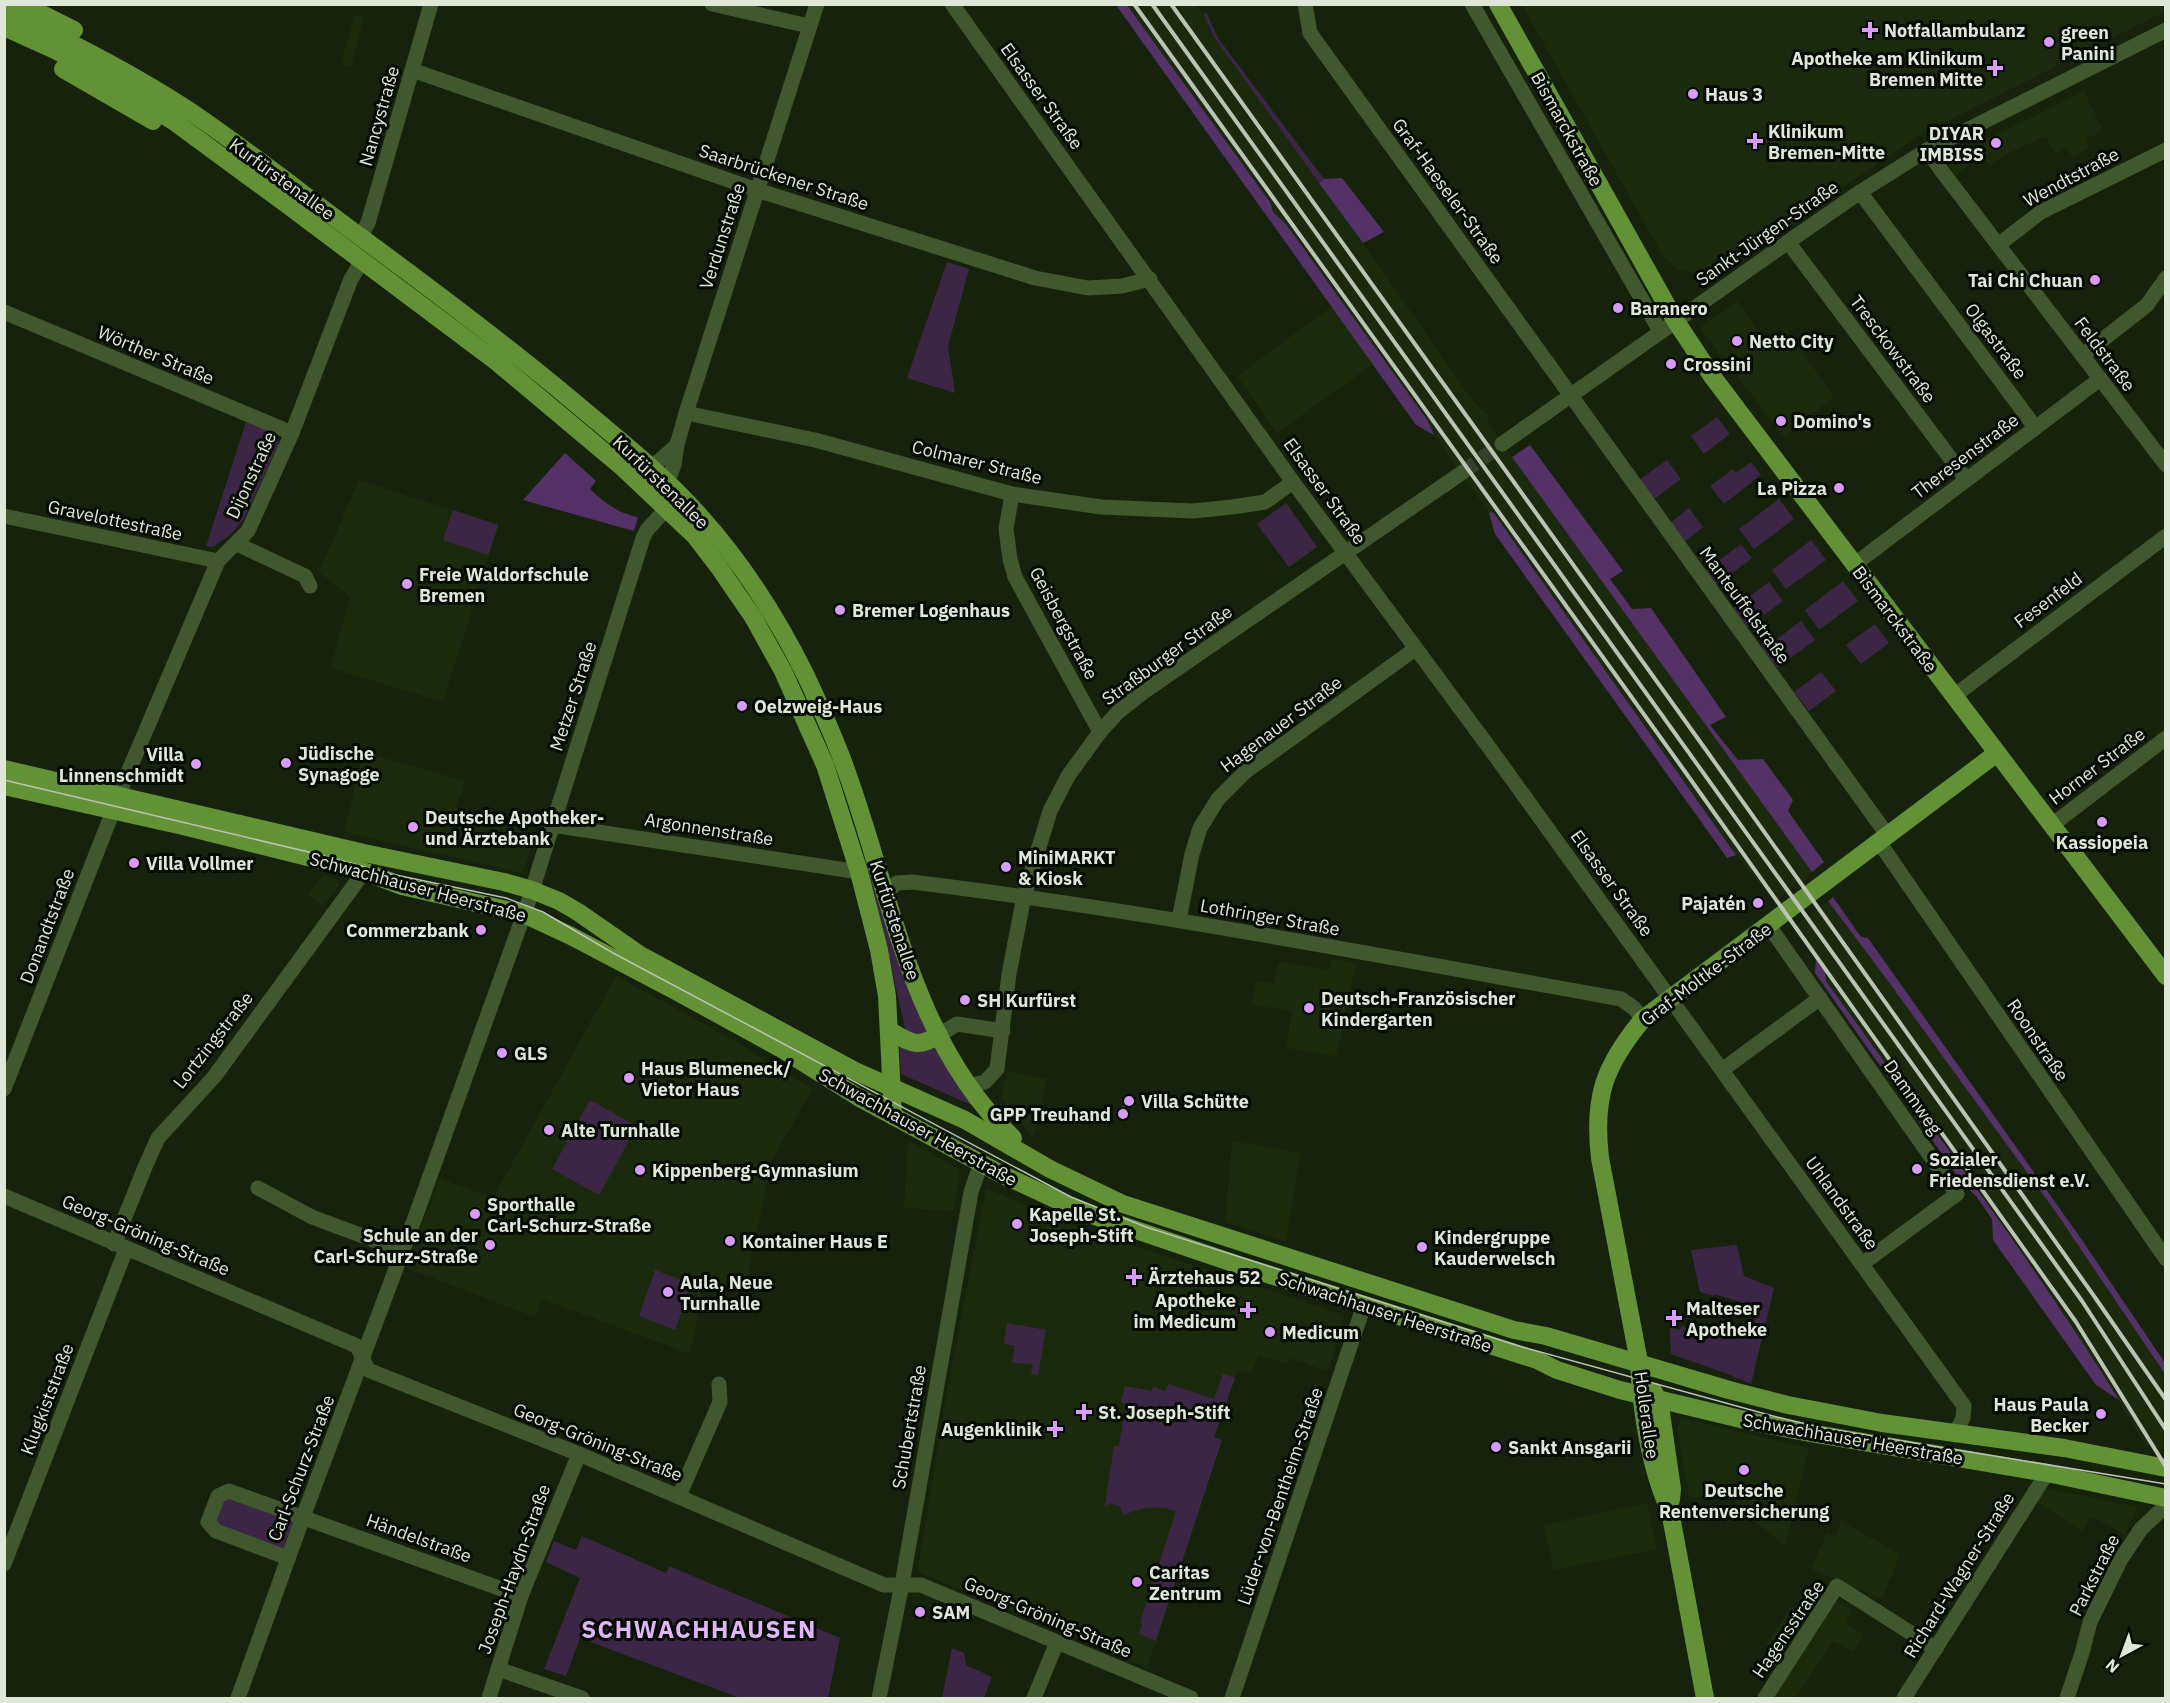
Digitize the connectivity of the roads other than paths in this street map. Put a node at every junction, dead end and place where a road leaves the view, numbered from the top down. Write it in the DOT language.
graph roads {
  1 [pos="22,4"];
  2 [pos="431,4"];
  3 [pos="712,4"];
  4 [pos="817,4"];
  5 [pos="952,4"];
  6 [pos="1305,4"];
  7 [pos="1472,4"];
  8 [pos="1498,4"];
  9 [pos="4,11"];
  10 [pos="809,26"];
  11 [pos="4,27"];
  12 [pos="2165,33"];
  13 [pos="4,39"];
  14 [pos="105,60"];
  15 [pos="412,70"];
  16 [pos="176,123"];
  17 [pos="1928,150"];
  18 [pos="2166,150"];
  19 [pos="757,190"];
  20 [pos="1860,192"];
  21 [pos="360,237"];
  22 [pos="1609,242"];
  23 [pos="1788,242"];
  24 [pos="1998,245"];
  25 [pos="1637,253"];
  26 [pos="362,261"];
  27 [pos="2166,278"];
  28 [pos="1150,279"];
  29 [pos="4,312"];
  30 [pos="1675,320"];
  31 [pos="1660,331"];
  32 [pos="2083,355"];
  33 [pos="2100,379"];
  34 [pos="1571,396"];
  35 [pos="687,413"];
  36 [pos="2035,427"];
  37 [pos="292,433"];
  38 [pos="1502,444"];
  39 [pos="677,445"];
  40 [pos="2165,465"];
  41 [pos="649,466"];
  42 [pos="1463,472"];
  43 [pos="1966,479"];
  44 [pos="1293,482"];
  45 [pos="667,483"];
  46 [pos="1012,494"];
  47 [pos="667,508"];
  48 [pos="4,516"];
  49 [pos="2166,536"];
  50 [pos="237,544"];
  51 [pos="1345,553"];
  52 [pos="218,561"];
  53 [pos="1855,564"];
  54 [pos="310,586"];
  55 [pos="1415,649"];
  56 [pos="1954,696"];
  57 [pos="1100,732"];
  58 [pos="2162,746"];
  59 [pos="1997,753"];
  60 [pos="4,770"];
  61 [pos="4,786"];
  62 [pos="115,803"];
  63 [pos="552,825"];
  64 [pos="2052,825"];
  65 [pos="1883,839"];
  66 [pos="360,870"];
  67 [pos="859,872"];
  68 [pos="885,893"];
  69 [pos="1024,896"];
  70 [pos="528,902"];
  71 [pos="1179,920"];
  72 [pos="1769,926"];
  73 [pos="2166,976"];
  74 [pos="1671,998"];
  75 [pos="1820,998"];
  76 [pos="1643,1020"];
  77 [pos="890,1031"];
  78 [pos="1003,1031"];
  79 [pos="939,1035"];
  80 [pos="1722,1070"];
  81 [pos="892,1086"];
  82 [pos="968,1086"];
  83 [pos="4,1089"];
  84 [pos="893,1116"];
  85 [pos="1022,1152"];
  86 [pos="981,1163"];
  87 [pos="258,1188"];
  88 [pos="4,1196"];
  89 [pos="120,1246"];
  90 [pos="403,1251"];
  91 [pos="2166,1260"];
  92 [pos="1862,1264"];
  93 [pos="1364,1305"];
  94 [pos="363,1359"];
  95 [pos="1639,1362"];
  96 [pos="719,1384"];
  97 [pos="1649,1397"];
  98 [pos="1955,1435"];
  99 [pos="579,1454"];
  100 [pos="2166,1468"];
  101 [pos="2047,1473"];
  102 [pos="680,1496"];
  103 [pos="2162,1509"];
  104 [pos="303,1517"];
  105 [pos="288,1558"];
  106 [pos="4,1564"];
  107 [pos="902,1584"];
  108 [pos="521,1596"];
  109 [pos="1057,1642"];
  110 [pos="1936,1649"];
  111 [pos="498,1670"];
  112 [pos="238,1698"];
  113 [pos="489,1698"];
  114 [pos="582,1698"];
  115 [pos="879,1698"];
  116 [pos="1034,1698"];
  117 [pos="1191,1698"];
  118 [pos="1232,1698"];
  119 [pos="1706,1698"];
  120 [pos="1765,1698"];
  121 [pos="1904,1698"];
  122 [pos="2067,1698"];
  1 -- 14 [label="main road, Kurfürstenallee"];
  2 -- 15 [label="street, Nancystraße"];
  3 -- 10 [label="street"];
  4 -- 10 [label="street, Verdunstraße"];
  5 -- 28 [label="street, Elsasser Straße"];
  6 -- 34 [label="street, Graf-Haeseler-Straße"];
  7 -- 22 [label="street, Bismarckstraße"];
  8 -- 25 [label="main road, Bismarckstraße"];
  9 -- 14 [label="main road, Kurfürstenallee"];
  10 -- 19 [label="street, Verdunstraße"];
  11 -- 16 [label="main road, Kurfürstenallee"];
  12 -- 17 [label="street, Sankt-Jürgen-Straße"];
  13 -- 16 [label="main road, Kurfürstenallee"];
  14 -- 21 [label="main road, Kurfürstenallee"];
  15 -- 19 [label="street, Saarbrückener Straße"];
  15 -- 21 [label="street, Nancystraße"];
  16 -- 26 [label="main road, Kurfürstenallee"];
  17 -- 20 [label="street, Sankt-Jürgen-Straße"];
  17 -- 24 [label="street, Feldstraße"];
  18 -- 24 [label="street, Wendtstraße"];
  19 -- 28 [label="street, Saarbrückener Straße"];
  19 -- 35 [label="street, Verdunstraße"];
  20 -- 23 [label="street, Sankt-Jürgen-Straße"];
  20 -- 36 [label="street, Olgastraße"];
  21 -- 41 [label="main road, Kurfürstenallee"];
  22 -- 25 [label="street"];
  22 -- 31 [label="street, Bismarckstraße"];
  23 -- 30 [label="street, Sankt-Jürgen-Straße"];
  23 -- 43 [label="street, Tresckowstraße"];
  24 -- 32 [label="street, Feldstraße"];
  25 -- 30 [label="main road, Bismarckstraße"];
  26 -- 37 [label="street, Dijonstraße"];
  26 -- 47 [label="main road, Kurfürstenallee"];
  27 -- 32 [label="street"];
  28 -- 44 [label="street, Elsasser Straße"];
  29 -- 37 [label="street, Wörther Straße"];
  30 -- 31 [label="street, Sankt-Jürgen-Straße"];
  30 -- 53 [label="main road, Bismarckstraße"];
  31 -- 34 [label="street, Sankt-Jürgen-Straße"];
  32 -- 33 [label="street, Feldstraße"];
  33 -- 36 [label="street, Theresenstraße"];
  33 -- 40 [label="street, Feldstraße"];
  34 -- 38 [label="street, Sankt-Jürgen-Straße"];
  34 -- 65 [label="street, Manteuffelstraße"];
  35 -- 39 [label="street, Verdunstraße"];
  35 -- 46 [label="street, Colmarer Straße"];
  36 -- 43 [label="street, Theresenstraße"];
  37 -- 50 [label="street, Dijonstraße"];
  39 -- 41 [label="street"];
  39 -- 45 [label="street, Verdunstraße"];
  41 -- 45 [label="main road, Kurfürstenallee"];
  42 -- 51 [label="street, Straßburger Straße"];
  43 -- 53 [label="street, Theresenstraße"];
  44 -- 46 [label="street, Colmarer Straße"];
  44 -- 51 [label="street, Elsasser Straße"];
  45 -- 68 [label="main road, Kurfürstenallee"];
  46 -- 57 [label="street, Geisbergstraße"];
  47 -- 63 [label="street, Metzer Straße"];
  47 -- 67 [label="main road, Kurfürstenallee"];
  48 -- 52 [label="street, Gravelottestraße"];
  49 -- 56 [label="street, Fesenfeld"];
  50 -- 52 [label="street, Dijonstraße"];
  50 -- 54 [label="street"];
  51 -- 55 [label="street, Elsasser Straße"];
  51 -- 57 [label="street, Straßburger Straße"];
  52 -- 62 [label="street, Dijonstraße"];
  53 -- 56 [label="main road, Bismarckstraße"];
  55 -- 71 [label="street, Hagenauer Straße"];
  55 -- 74 [label="street, Elsasser Straße"];
  56 -- 59 [label="main road, Bismarckstraße"];
  57 -- 69 [label="street, Straßburger Straße"];
  58 -- 64 [label="street, Horner Straße"];
  59 -- 64 [label="main road, Bismarckstraße"];
  59 -- 65 [label="main road, Graf-Moltke-Straße"];
  60 -- 62 [label="main road, Schwachhauser Heerstraße"];
  61 -- 62 [label="main road, Schwachhauser Heerstraße"];
  62 -- 66 [label="main road, Schwachhauser Heerstraße"];
  62 -- 70 [label="main road, Schwachhauser Heerstraße"];
  62 -- 83 [label="street, Donandtstraße"];
  63 -- 67 [label="street, Argonnenstraße"];
  63 -- 70 [label="street, Metzer Straße"];
  64 -- 73 [label="main road, Bismarckstraße"];
  65 -- 72 [label="main road, Graf-Moltke-Straße"];
  65 -- 91 [label="street, Roonstraße"];
  66 -- 70 [label="main road, Schwachhauser Heerstraße"];
  66 -- 89 [label="street, Lortzingstraße"];
  67 -- 77 [label="main road, Kurfürstenallee"];
  68 -- 69 [label="street, Lothringer Straße"];
  68 -- 79 [label="main road, Kurfürstenallee"];
  69 -- 71 [label="street, Lothringer Straße"];
  69 -- 78 [label="street, Straßburger Straße"];
  70 -- 81 [label="main road, Schwachhauser Heerstraße"];
  70 -- 84 [label="main road, Schwachhauser Heerstraße"];
  70 -- 90 [label="street, Carl-Schurz-Straße"];
  71 -- 76 [label="street, Lothringer Straße"];
  72 -- 74 [label="main road, Graf-Moltke-Straße"];
  72 -- 75 [label="street, Dammweg"];
  74 -- 76 [label="main road, Graf-Moltke-Straße"];
  74 -- 80 [label="street, Uhlandstraße"];
  75 -- 80 [label="street"];
  75 -- 92 [label="street, Dammweg"];
  76 -- 95 [label="main road, Graf-Moltke-Straße"];
  77 -- 79 [label="main road"];
  77 -- 81 [label="main road, Kurfürstenallee"];
  78 -- 79 [label="street"];
  78 -- 82 [label="street, Straßburger Straße"];
  79 -- 82 [label="main road, Kurfürstenallee"];
  80 -- 92 [label="street, Uhlandstraße"];
  81 -- 84 [label="main road, Kurfürstenallee"];
  81 -- 85 [label="main road, Schwachhauser Heerstraße"];
  82 -- 85 [label="main road, Kurfürstenallee"];
  84 -- 86 [label="main road, Schwachhauser Heerstraße"];
  85 -- 95 [label="main road, Schwachhauser Heerstraße"];
  86 -- 93 [label="main road, Schwachhauser Heerstraße"];
  86 -- 107 [label="street, Schubertstraße"];
  87 -- 90 [label="street"];
  88 -- 89 [label="street, Georg-Gröning-Straße"];
  89 -- 94 [label="street, Georg-Gröning-Straße"];
  89 -- 106 [label="street, Klugkiststraße"];
  90 -- 94 [label="street, Carl-Schurz-Straße"];
  92 -- 98 [label="street, Uhlandstraße"];
  93 -- 97 [label="main road, Schwachhauser Heerstraße"];
  93 -- 118 [label="street, Lüder-von-Bentheim-Straße"];
  94 -- 99 [label="street, Georg-Gröning-Straße"];
  94 -- 104 [label="street, Carl-Schurz-Straße"];
  95 -- 97 [label="main road, Hollerallee"];
  95 -- 98 [label="main road, Schwachhauser Heerstraße"];
  96 -- 102 [label="street"];
  97 -- 101 [label="main road, Schwachhauser Heerstraße"];
  97 -- 119 [label="main road, Hollerallee"];
  98 -- 100 [label="main road, Schwachhauser Heerstraße"];
  99 -- 102 [label="street, Georg-Gröning-Straße"];
  99 -- 108 [label="street, Joseph-Haydn-Straße"];
  101 -- 103 [label="main road, Schwachhauser Heerstraße"];
  101 -- 110 [label="street, Richard-Wagner-Straße"];
  102 -- 107 [label="street, Georg-Gröning-Straße"];
  103 -- 122 [label="street, Parkstraße"];
  104 -- 105 [label="street, Carl-Schurz-Straße"];
  104 -- 105 [label="street, Händelstraße"];
  104 -- 108 [label="street, Händelstraße"];
  105 -- 112 [label="street, Carl-Schurz-Straße"];
  107 -- 109 [label="street, Georg-Gröning-Straße"];
  107 -- 115 [label="street, Schubertstraße"];
  108 -- 111 [label="street, Joseph-Haydn-Straße"];
  109 -- 116 [label="street"];
  109 -- 117 [label="street, Georg-Gröning-Straße"];
  110 -- 120 [label="street, Hagensstraße"];
  110 -- 121 [label="street, Richard-Wagner-Straße"];
  111 -- 113 [label="street, Joseph-Haydn-Straße"];
  111 -- 114 [label="street"];
}
